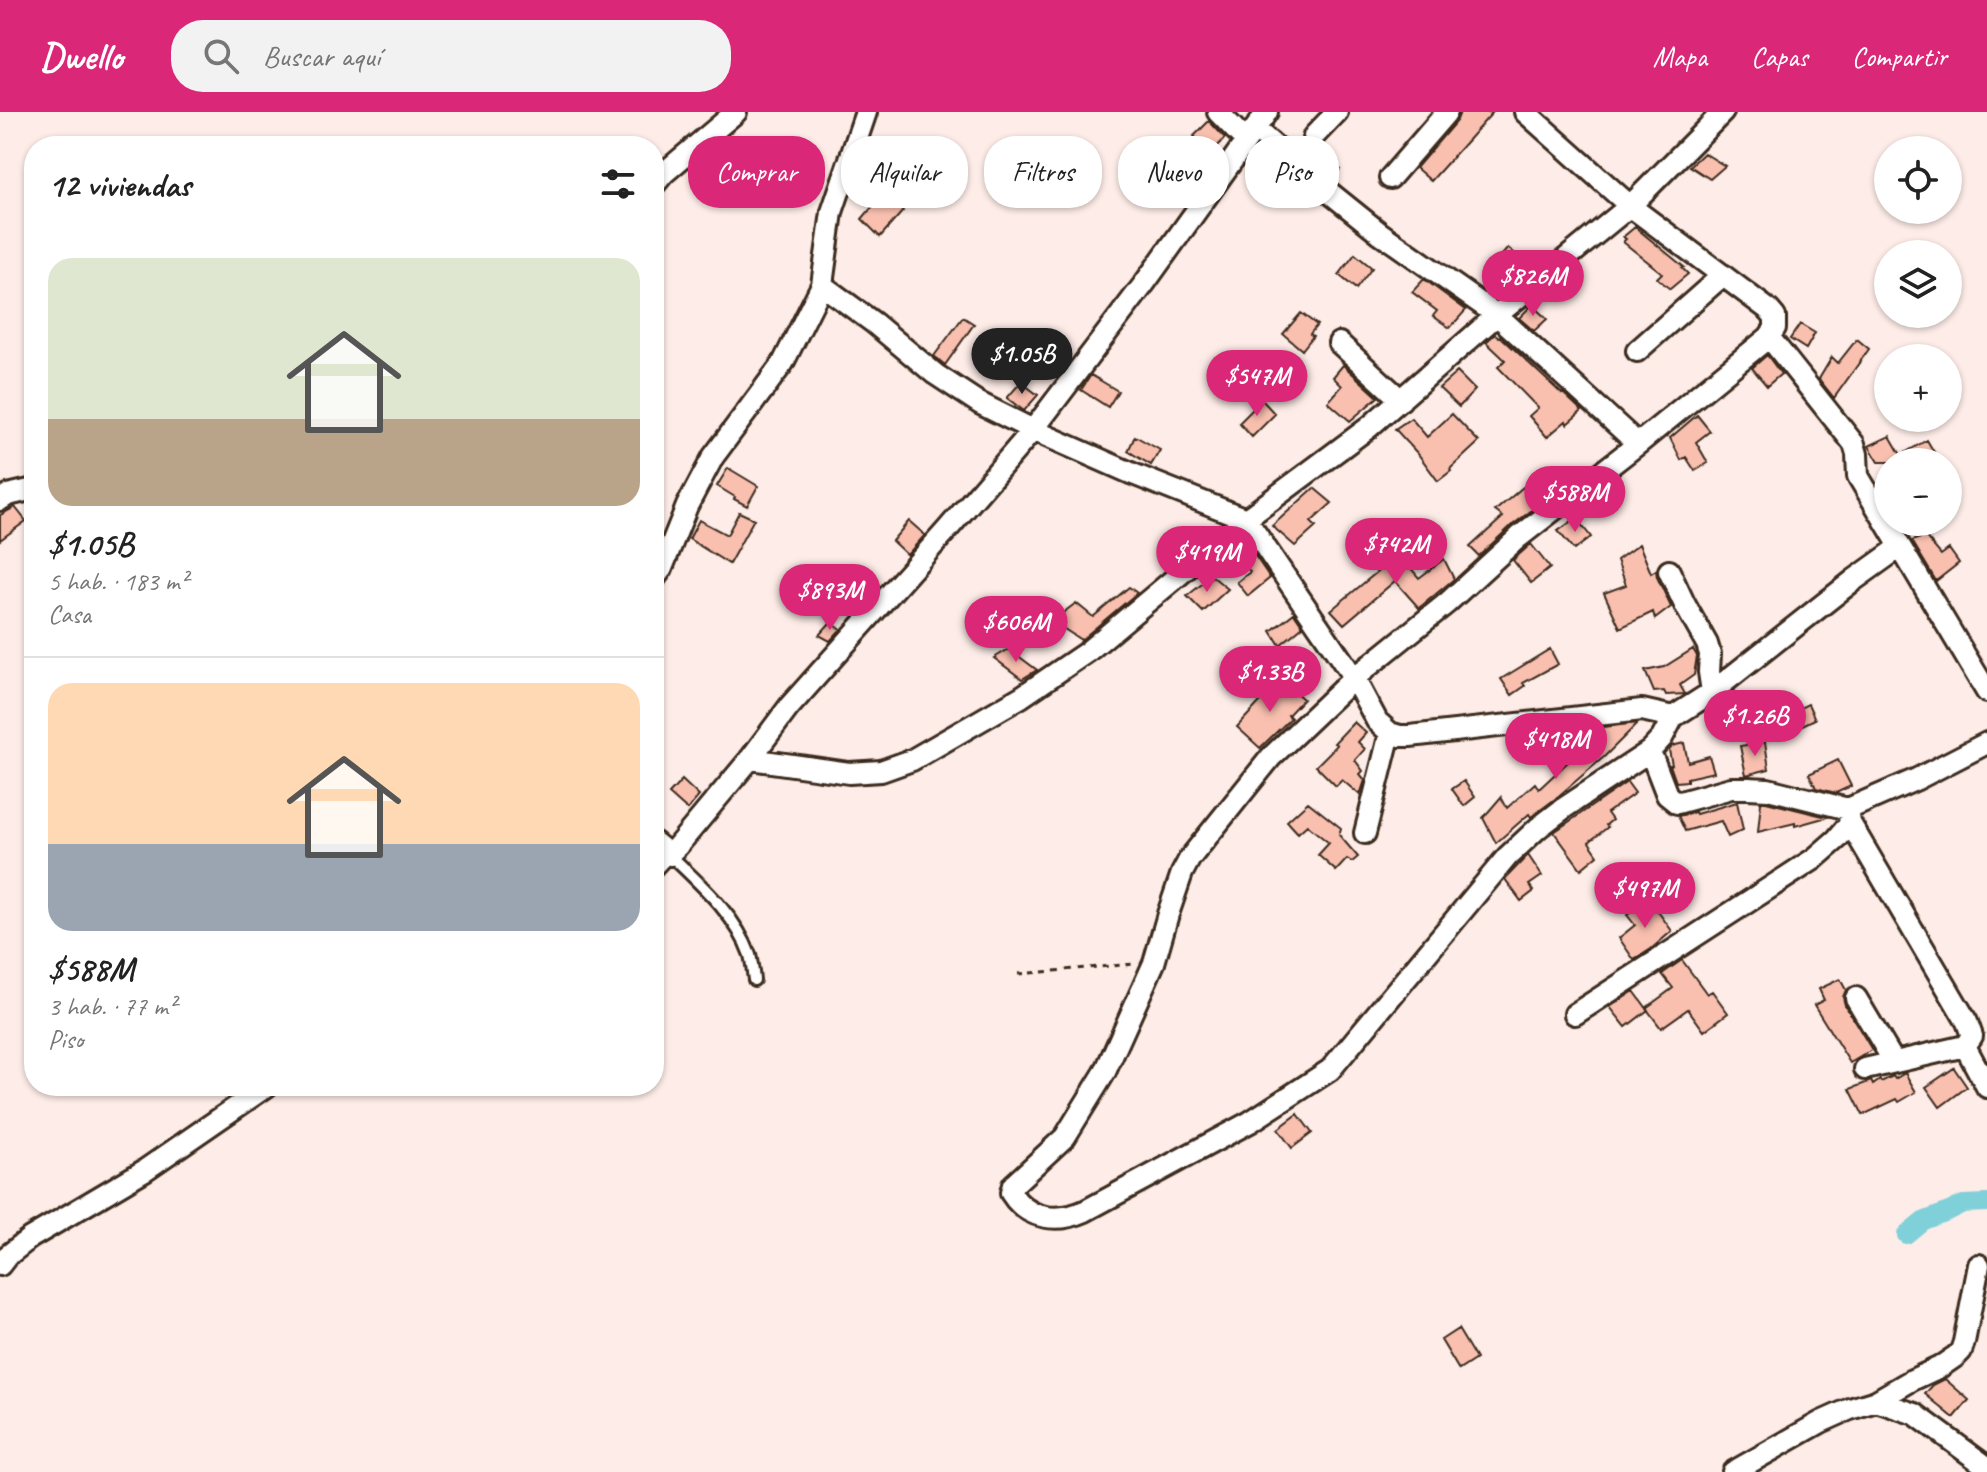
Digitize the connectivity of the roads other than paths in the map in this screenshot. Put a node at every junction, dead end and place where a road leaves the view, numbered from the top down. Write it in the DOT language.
graph roads {
  1 [pos="736,112"];
  2 [pos="866,112"];
  3 [pos="1218,112"];
  4 [pos="1337,112"];
  5 [pos="1447,112"];
  6 [pos="1525,112"];
  7 [pos="1723,112"];
  8 [pos="1256,127"];
  9 [pos="1314,136"];
  10 [pos="664,173"];
  11 [pos="1390,178"];
  12 [pos="1630,206"];
  13 [pos="1723,275"];
  14 [pos="822,285"];
  15 [pos="1497,315"];
  16 [pos="1769,337"];
  17 [pos="1339,343"];
  18 [pos="1637,351"];
  19 [pos="1401,400"];
  20 [pos="1033,430"];
  21 [pos="1638,444"];
  22 [pos="24,491"];
  23 [pos="0,500"];
  24 [pos="1246,519"];
  25 [pos="1900,547"];
  26 [pos="664,563"];
  27 [pos="1669,571"];
  28 [pos="1354,678"];
  29 [pos="1712,692"];
  30 [pos="1987,692"];
  31 [pos="1673,717"];
  32 [pos="1390,733"];
  33 [pos="1987,743"];
  34 [pos="1650,751"];
  35 [pos="750,759"];
  36 [pos="1849,816"];
  37 [pos="1365,833"];
  38 [pos="664,846"];
  39 [pos="664,850"];
  40 [pos="754,980"];
  41 [pos="1856,998"];
  42 [pos="1575,1014"];
  43 [pos="1965,1046"];
  44 [pos="1894,1062"];
  45 [pos="1865,1069"];
  46 [pos="1987,1087"];
  47 [pos="252,1096"];
  48 [pos="0,1265"];
  49 [pos="1979,1265"];
  50 [pos="1876,1401"];
  51 [pos="1987,1467"];
  52 [pos="1733,1472"];
  1 -- 10 [label="street"];
  2 -- 14 [label="street"];
  3 -- 8 [label="street"];
  4 -- 9 [label="street"];
  5 -- 11 [label="street"];
  6 -- 12 [label="street"];
  7 -- 12 [label="street"];
  8 -- 15 [label="street"];
  8 -- 20 [label="street"];
  12 -- 13 [label="street"];
  12 -- 15 [label="street"];
  13 -- 16 [label="street"];
  13 -- 18 [label="street"];
  14 -- 20 [label="street"];
  14 -- 26 [label="street"];
  15 -- 19 [label="street"];
  15 -- 21 [label="street"];
  16 -- 21 [label="street"];
  16 -- 25 [label="street"];
  17 -- 19 [label="street"];
  19 -- 24 [label="street"];
  20 -- 24 [label="street"];
  20 -- 35 [label="street"];
  21 -- 28 [label="street"];
  22 -- 23 [label="street"];
  24 -- 28 [label="street"];
  24 -- 35 [label="street"];
  25 -- 29 [label="street"];
  25 -- 30 [label="street"];
  27 -- 29 [label="street"];
  28 -- 32 [label="street"];
  28 -- 34 [label="street"];
  29 -- 31 [label="street"];
  31 -- 32 [label="street"];
  31 -- 34 [label="street"];
  32 -- 37 [label="street"];
  33 -- 36 [label="street"];
  34 -- 36 [label="street"];
  35 -- 38 [label="street"];
  36 -- 42 [label="street"];
  36 -- 43 [label="street"];
  39 -- 40 [label="lane"];
  41 -- 44 [label="street"];
  43 -- 44 [label="street"];
  43 -- 46 [label="street"];
  44 -- 45 [label="street"];
  47 -- 48 [label="street"];
  49 -- 50 [label="street"];
  50 -- 51 [label="street"];
  50 -- 52 [label="street"];
}
